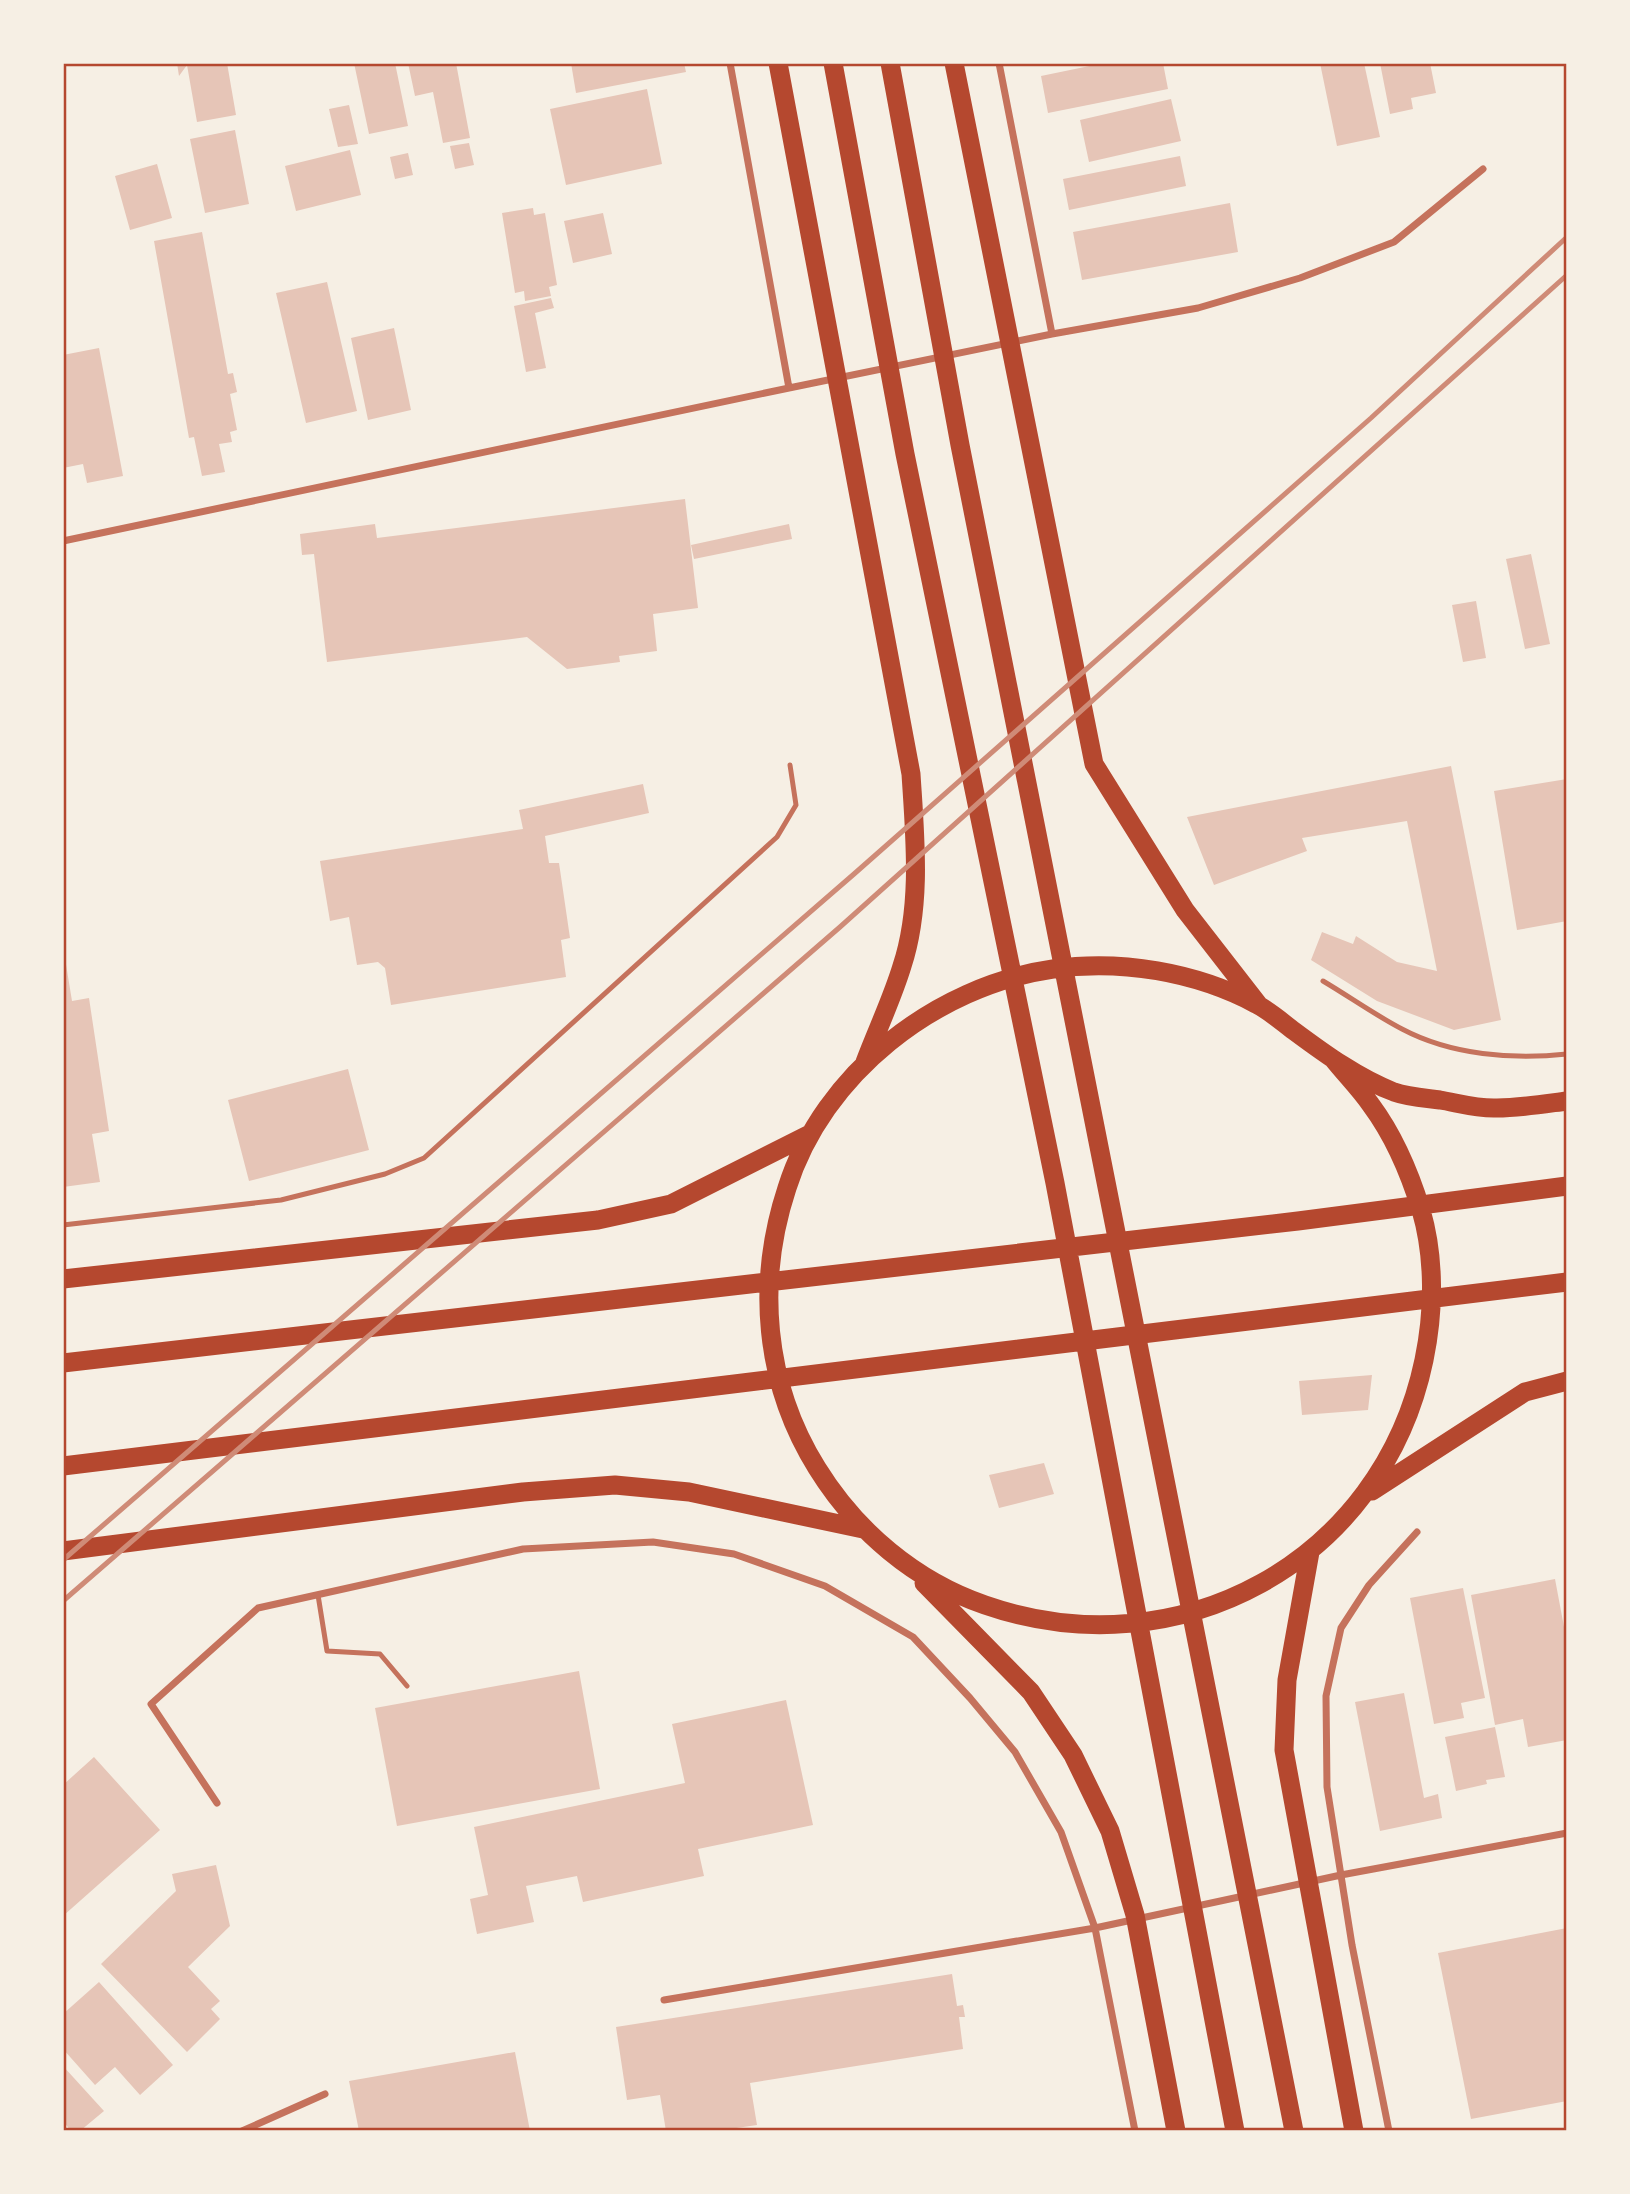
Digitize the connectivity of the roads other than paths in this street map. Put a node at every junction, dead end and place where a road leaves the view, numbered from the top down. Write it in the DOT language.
graph roads {
  1 [pos="730,63"];
  2 [pos="778,63"];
  3 [pos="832,63"];
  4 [pos="890,63"];
  5 [pos="954,63"];
  6 [pos="999,63"];
  7 [pos="1483,169"];
  8 [pos="1052,334"];
  9 [pos="789,388"];
  10 [pos="63,541"];
  11 [pos="790,765"];
  12 [pos="1323,981"];
  13 [pos="1258,1005"];
  14 [pos="1567,1054"];
  15 [pos="1334,1060"];
  16 [pos="865,1063"];
  17 [pos="1567,1101"];
  18 [pos="810,1134"];
  19 [pos="1567,1186"];
  20 [pos="63,1225"];
  21 [pos="63,1279"];
  22 [pos="1567,1282"];
  23 [pos="63,1363"];
  24 [pos="1567,1381"];
  25 [pos="63,1466"];
  26 [pos="1365,1495"];
  27 [pos="863,1529"];
  28 [pos="1417,1532"];
  29 [pos="63,1551"];
  30 [pos="1310,1552"];
  31 [pos="909,1567"];
  32 [pos="318,1595"];
  33 [pos="407,1686"];
  34 [pos="217,1803"];
  35 [pos="1567,1832"];
  36 [pos="1340,1875"];
  37 [pos="1095,1928"];
  38 [pos="664,2000"];
  39 [pos="325,2094"];
  40 [pos="242,2131"];
  41 [pos="1135,2131"];
  42 [pos="1176,2131"];
  43 [pos="1234,2131"];
  44 [pos="1294,2131"];
  45 [pos="1354,2131"];
  46 [pos="1389,2131"];
  1 -- 9 [label="street"];
  2 -- 16 [label="highway"];
  3 -- 43 [label="highway"];
  4 -- 44 [label="highway"];
  5 -- 13 [label="highway"];
  6 -- 8 [label="street"];
  7 -- 8 [label="street"];
  8 -- 9 [label="street"];
  9 -- 10 [label="street"];
  11 -- 20 [label="lane"];
  12 -- 14 [label="lane"];
  13 -- 15 [label="highway"];
  13 -- 16 [label="highway"];
  15 -- 17 [label="highway"];
  15 -- 26 [label="highway"];
  16 -- 18 [label="highway"];
  18 -- 21 [label="highway"];
  18 -- 27 [label="highway"];
  19 -- 23 [label="highway"];
  22 -- 25 [label="highway"];
  24 -- 26 [label="highway"];
  26 -- 30 [label="highway"];
  27 -- 29 [label="highway"];
  27 -- 31 [label="highway"];
  28 -- 36 [label="street"];
  30 -- 31 [label="highway"];
  30 -- 45 [label="highway"];
  31 -- 42 [label="highway"];
  32 -- 33 [label="lane"];
  32 -- 34 [label="street"];
  32 -- 37 [label="street"];
  35 -- 36 [label="street"];
  36 -- 37 [label="street"];
  36 -- 46 [label="street"];
  37 -- 38 [label="street"];
  37 -- 41 [label="street"];
  39 -- 40 [label="street"];
}
